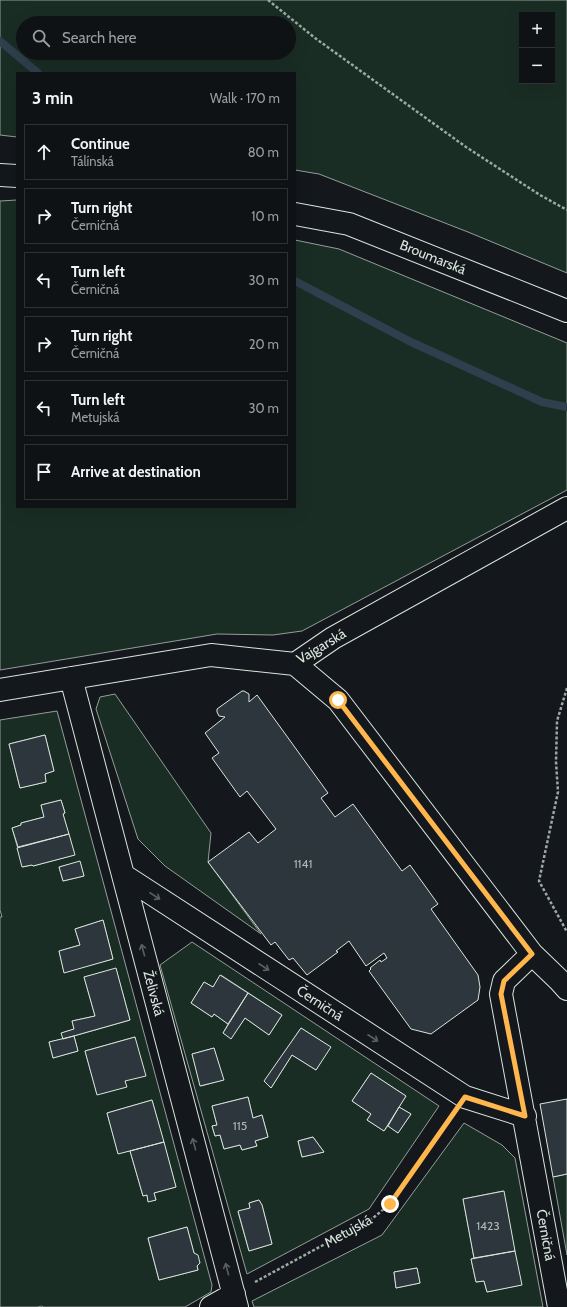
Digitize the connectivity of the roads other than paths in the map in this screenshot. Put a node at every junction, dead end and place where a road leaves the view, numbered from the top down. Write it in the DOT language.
graph roads {
  1 [pos="0,175"];
  2 [pos="16,176"];
  3 [pos="296,214"];
  4 [pos="567,311"];
  5 [pos="567,508"];
  6 [pos="295,664"];
  7 [pos="70,678"];
  8 [pos="0,690"];
  9 [pos="123,875"];
  10 [pos="532,954"];
  11 [pos="567,989"];
  12 [pos="525,1116"];
  13 [pos="236,1300"];
  14 [pos="211,1307"];
  15 [pos="560,1307"];
  1 -- 2 [label="street"];
  3 -- 4 [label="street, Broumarská"];
  5 -- 6 [label="street, Vajgarská"];
  6 -- 7 [label="street, Vajgarská"];
  6 -- 10 [label="street"];
  7 -- 8 [label="street, Vajgarská"];
  7 -- 9 [label="street, Želivská"];
  9 -- 12 [label="street, Černičná, one-way"];
  13 -- 9 [label="street, Želivská, one-way"];
  10 -- 11 [label="street"];
  10 -- 12 [label="street, Černičná"];
  12 -- 15 [label="street, Černičná"];
  13 -- 14 [label="street"];
}
